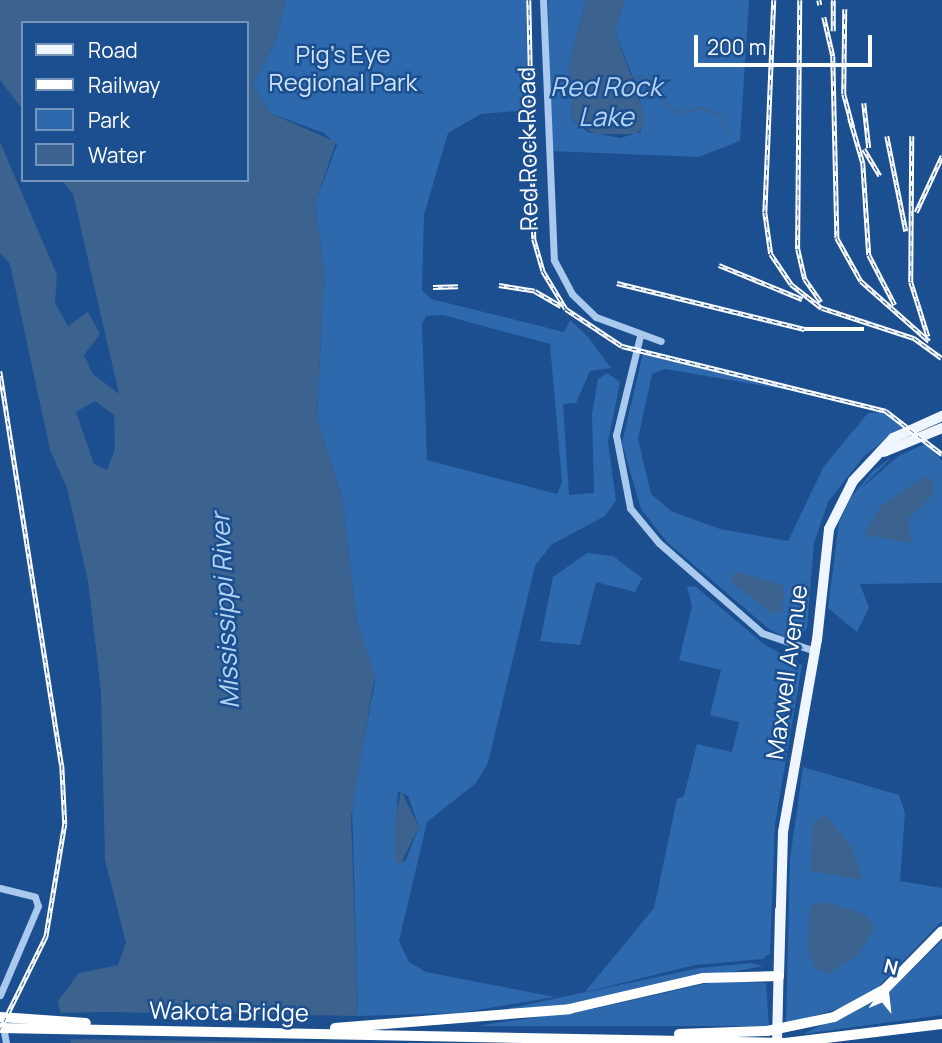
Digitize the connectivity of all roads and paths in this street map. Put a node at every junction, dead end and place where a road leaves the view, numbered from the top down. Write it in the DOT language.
graph roads {
  1 [pos="543,0"];
  2 [pos="640,336"];
  3 [pos="661,341"];
  4 [pos="942,416"];
  5 [pos="942,428"];
  6 [pos="900,439"];
  7 [pos="815,651"];
  8 [pos="0,888"];
  9 [pos="942,931"];
  10 [pos="779,976"];
  11 [pos="0,995"];
  12 [pos="0,1017"];
  13 [pos="942,1024"];
  14 [pos="0,1028"];
  15 [pos="173,1031"];
  16 [pos="255,1033"];
  17 [pos="755,1037"];
  18 [pos="6,1043"];
  19 [pos="777,1043"];
  20 [pos="797,1043"];
  1 -- 2 [label="street, Red Rock Road"];
  2 -- 3 [label="street, Red Rock Road"];
  2 -- 7 [label="street"];
  4 -- 6 [label="main road, Maxwell Avenue"];
  5 -- 6 [label="main road, Maxwell Avenue"];
  6 -- 7 [label="main road, Maxwell Avenue"];
  7 -- 10 [label="main road, Maxwell Avenue"];
  8 -- 11 [label="street"];
  9 -- 17 [label="highway"];
  10 -- 16 [label="highway"];
  10 -- 19 [label="main road, Maxwell Avenue"];
  12 -- 15 [label="highway"];
  12 -- 18 [label="street"];
  13 -- 20 [label="highway"];
  14 -- 15 [label="highway, Wakota Bridge"];
  15 -- 16 [label="highway, Wakota Bridge"];
  16 -- 17 [label="highway, Wakota Bridge"];
  17 -- 20 [label="highway"];
}
